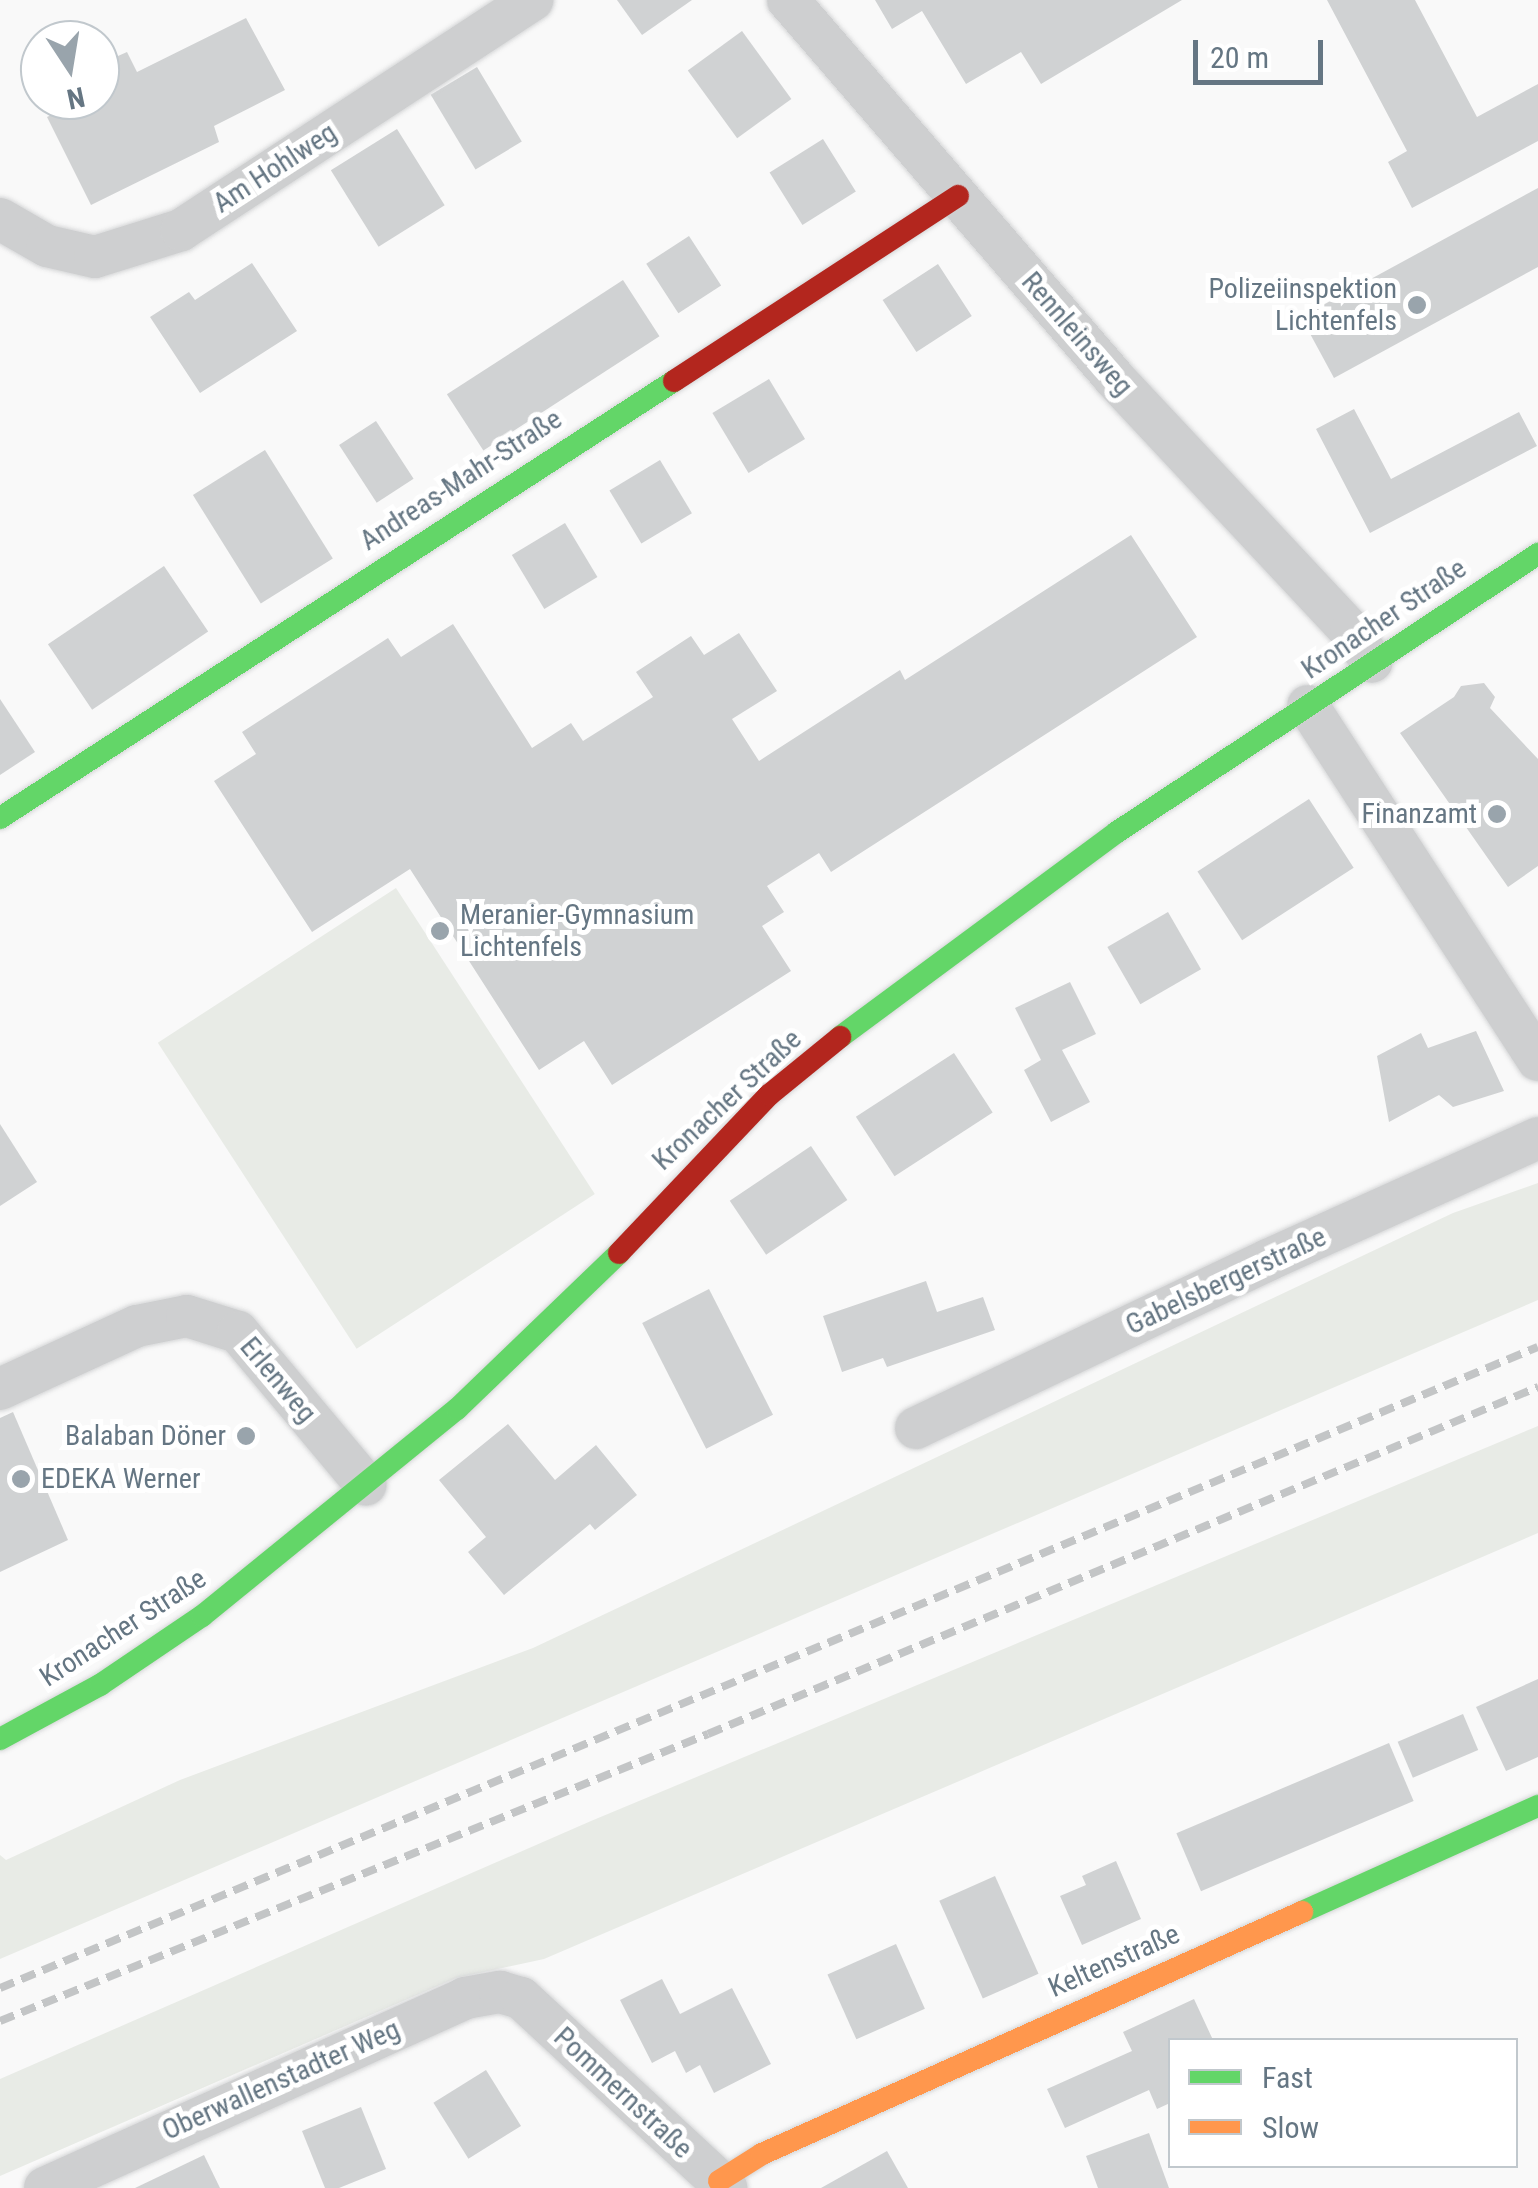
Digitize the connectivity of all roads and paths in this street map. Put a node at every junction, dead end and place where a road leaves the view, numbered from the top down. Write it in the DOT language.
graph roads {
  1 [pos="532,0"];
  2 [pos="788,0"];
  3 [pos="958,196"];
  4 [pos="0,219"];
  5 [pos="1538,554"];
  6 [pos="1372,662"];
  7 [pos="1308,706"];
  8 [pos="0,818"];
  9 [pos="1538,1060"];
  10 [pos="1538,1138"];
  11 [pos="0,1389"];
  12 [pos="916,1428"];
  13 [pos="366,1485"];
  14 [pos="0,1739"];
  15 [pos="1538,1806"];
  16 [pos="521,1998"];
  17 [pos="722,2184"];
  18 [pos="46,2188"];
  1 -- 4 [label="street, Am Hohlweg"];
  2 -- 3 [label="street, Rennleinsweg"];
  3 -- 6 [label="street, Rennleinsweg"];
  3 -- 8 [label="street, Andreas-Mahr-Straße"];
  5 -- 6 [label="street, Kronacher Straße"];
  6 -- 7 [label="street, Kronacher Straße"];
  7 -- 9 [label="street"];
  7 -- 13 [label="street, Kronacher Straße"];
  10 -- 12 [label="street, Gabelsbergerstraße"];
  11 -- 13 [label="street, Erlenweg"];
  13 -- 14 [label="street, Kronacher Straße"];
  15 -- 17 [label="street, Keltenstraße"];
  16 -- 17 [label="street, Pommernstraße"];
  16 -- 18 [label="street, Oberwallenstadter Weg"];
}
